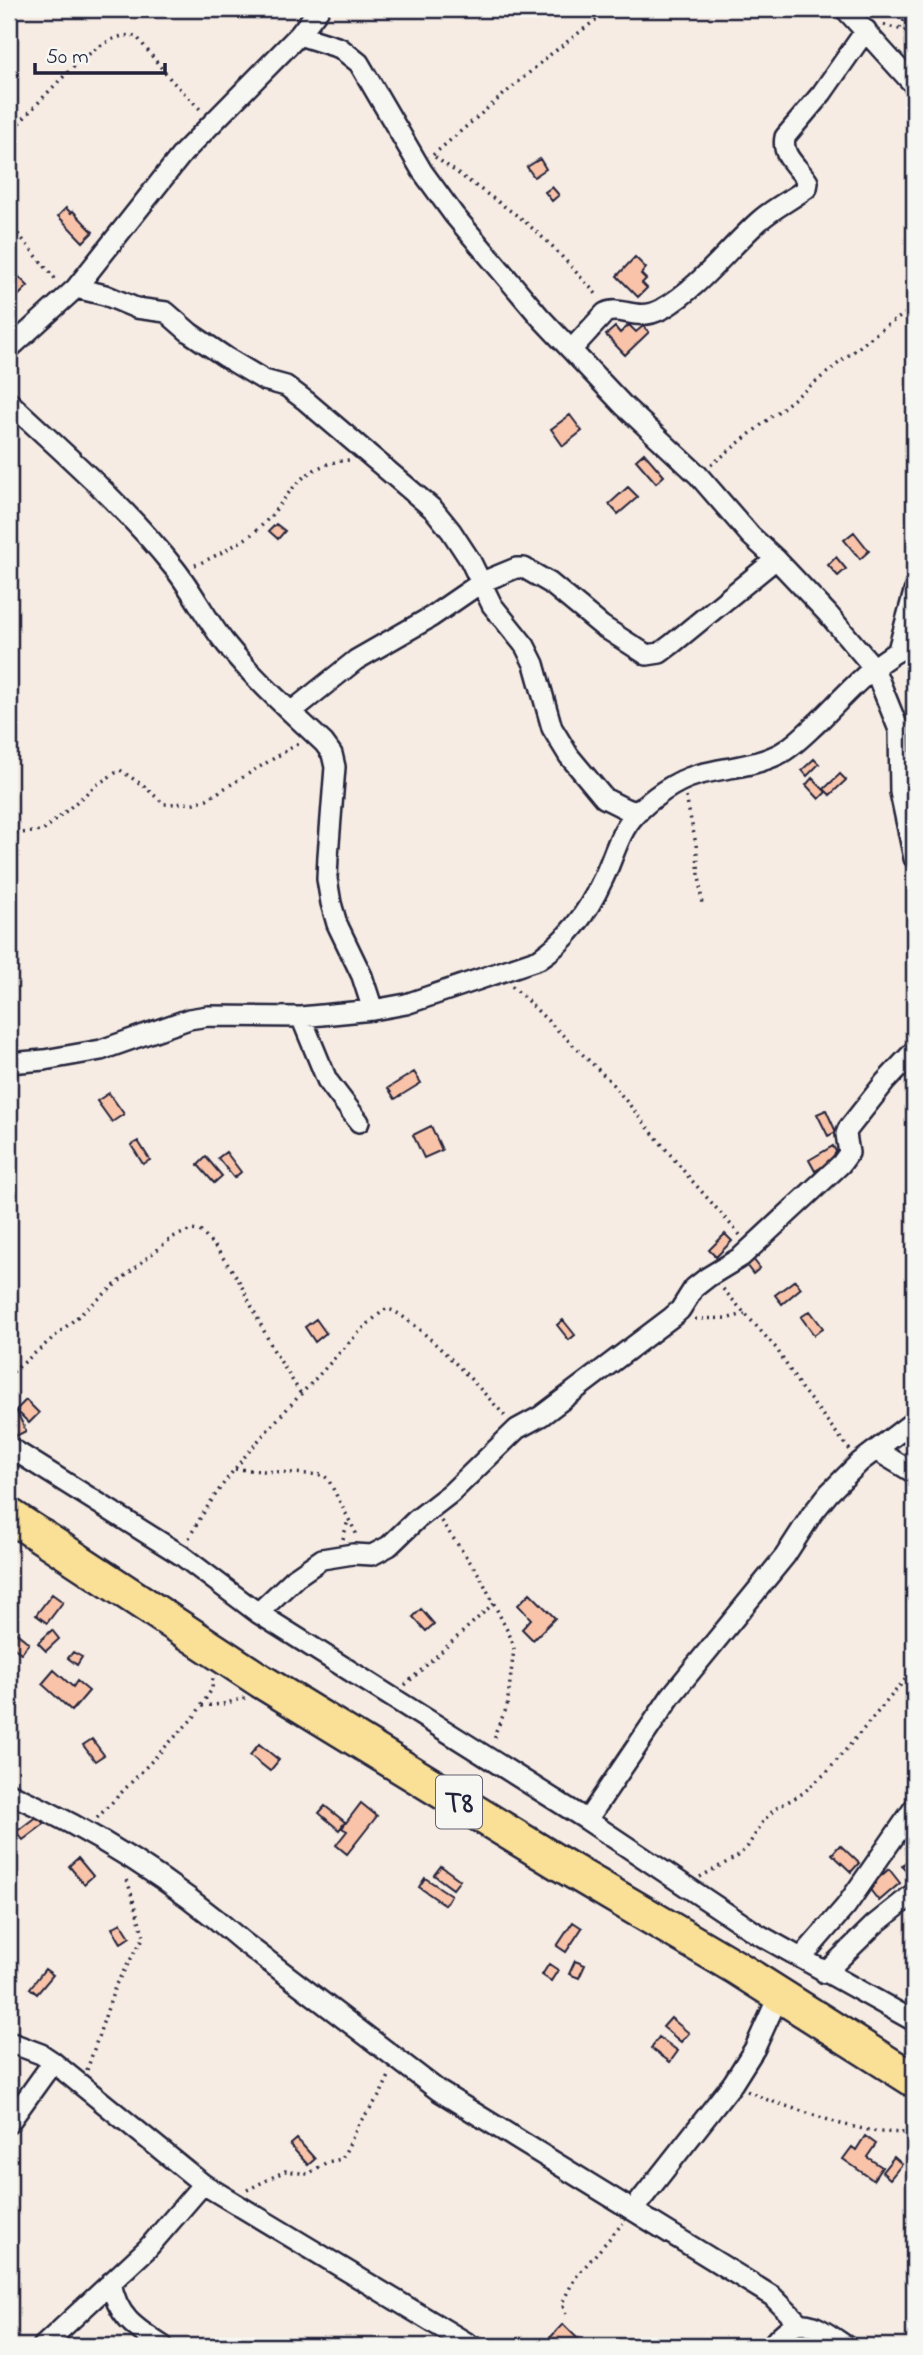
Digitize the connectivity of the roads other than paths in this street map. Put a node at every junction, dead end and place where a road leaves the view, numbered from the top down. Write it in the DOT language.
graph roads {
  1 [pos="845,9"];
  2 [pos="306,18"];
  3 [pos="866,30"];
  4 [pos="914,85"];
  5 [pos="72,291"];
  6 [pos="9,349"];
  7 [pos="571,350"];
  8 [pos="9,402"];
  9 [pos="776,558"];
  10 [pos="482,582"];
  11 [pos="913,597"];
  12 [pos="906,647"];
  13 [pos="874,668"];
  14 [pos="291,712"];
  15 [pos="638,812"];
  16 [pos="914,858"];
  17 [pos="373,1010"];
  18 [pos="301,1017"];
  19 [pos="914,1051"];
  20 [pos="9,1063"];
  21 [pos="359,1122"];
  22 [pos="914,1421"];
  23 [pos="9,1447"];
  24 [pos="876,1450"];
  25 [pos="914,1473"];
  26 [pos="9,1516"];
  27 [pos="258,1613"];
  28 [pos="9,1793"];
  29 [pos="914,1808"];
  30 [pos="587,1820"];
  31 [pos="914,1893"];
  32 [pos="801,1958"];
  33 [pos="825,1973"];
  34 [pos="779,1995"];
  35 [pos="914,2021"];
  36 [pos="9,2042"];
  37 [pos="53,2062"];
  38 [pos="914,2080"];
  39 [pos="9,2123"];
  40 [pos="203,2185"];
  41 [pos="633,2210"];
  42 [pos="111,2282"];
  43 [pos="800,2323"];
  44 [pos="43,2346"];
  45 [pos="163,2346"];
  46 [pos="472,2346"];
  47 [pos="771,2346"];
  48 [pos="846,2346"];
  1 -- 3 [label="street"];
  2 -- 5 [label="street"];
  2 -- 7 [label="street"];
  3 -- 4 [label="street"];
  3 -- 7 [label="street"];
  5 -- 6 [label="street"];
  5 -- 10 [label="street"];
  7 -- 9 [label="street"];
  8 -- 14 [label="street"];
  9 -- 10 [label="street"];
  9 -- 13 [label="street"];
  10 -- 14 [label="street"];
  10 -- 15 [label="street"];
  11 -- 12 [label="street"];
  12 -- 13 [label="street"];
  13 -- 15 [label="street"];
  13 -- 16 [label="street"];
  14 -- 17 [label="street"];
  15 -- 17 [label="street"];
  17 -- 18 [label="street"];
  18 -- 20 [label="street"];
  18 -- 21 [label="street"];
  19 -- 27 [label="street"];
  22 -- 24 [label="street"];
  23 -- 27 [label="street"];
  24 -- 25 [label="street"];
  24 -- 30 [label="street"];
  26 -- 34 [label="highway, T8"];
  27 -- 30 [label="street"];
  28 -- 41 [label="street"];
  29 -- 32 [label="street"];
  30 -- 32 [label="street"];
  31 -- 33 [label="street"];
  32 -- 33 [label="street"];
  33 -- 35 [label="street"];
  34 -- 38 [label="highway, T8"];
  34 -- 41 [label="street"];
  36 -- 37 [label="street"];
  37 -- 39 [label="street"];
  37 -- 40 [label="street"];
  40 -- 42 [label="street"];
  40 -- 46 [label="street"];
  41 -- 43 [label="street"];
  42 -- 44 [label="street"];
  42 -- 45 [label="street"];
  43 -- 47 [label="street"];
  43 -- 48 [label="street"];
}
